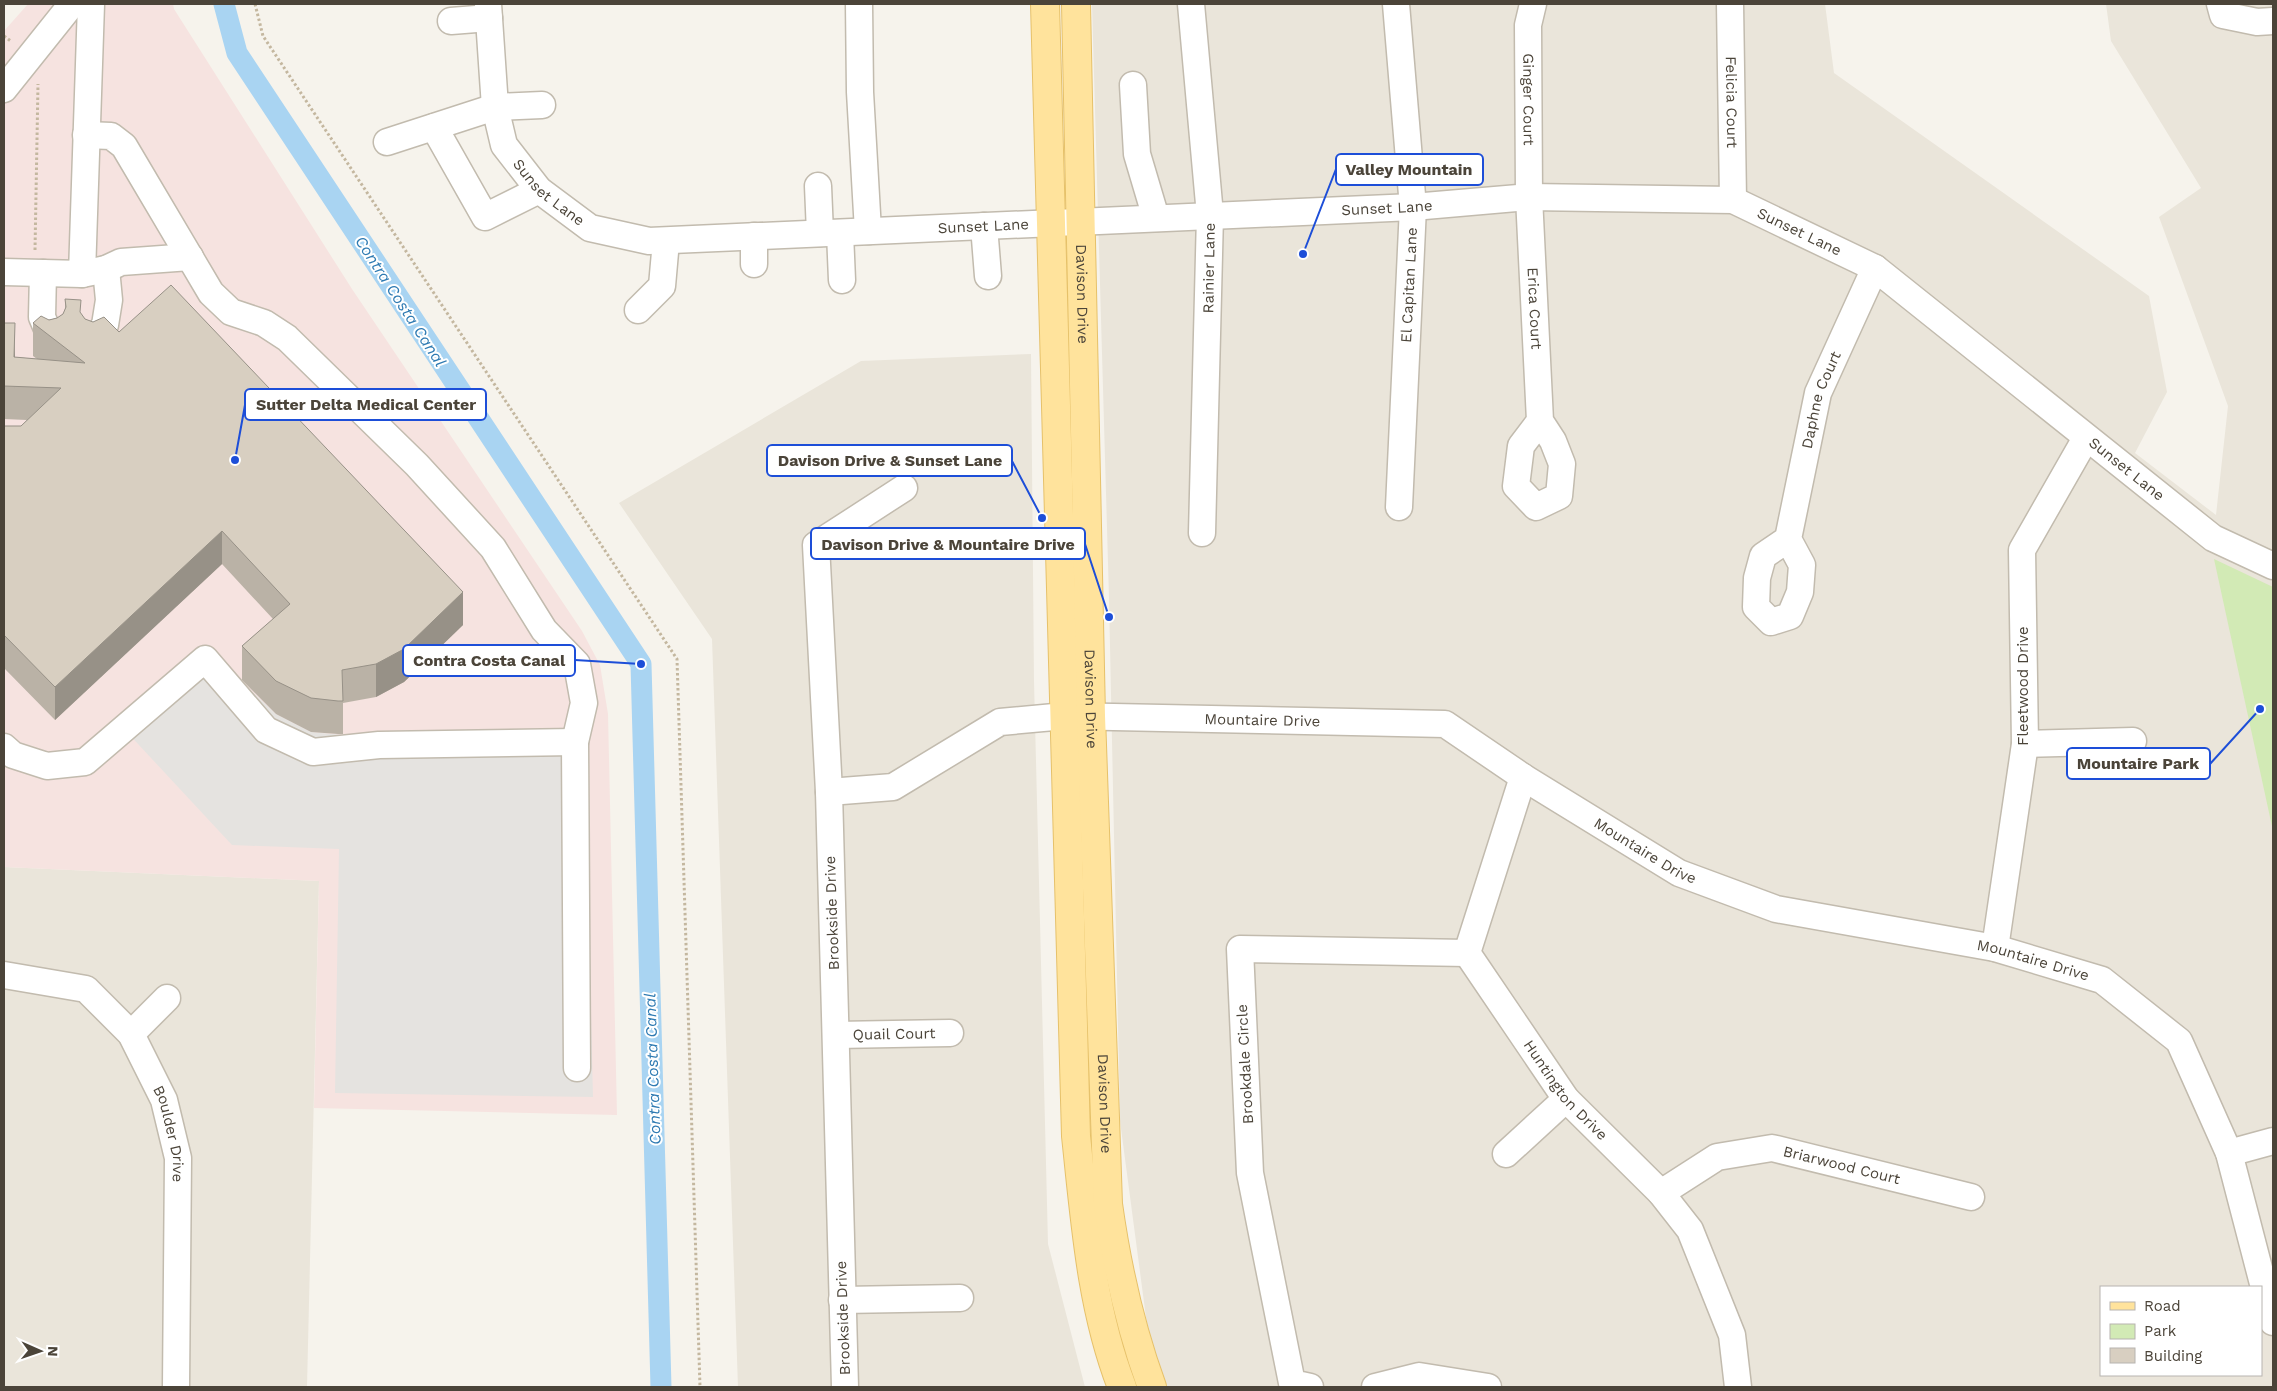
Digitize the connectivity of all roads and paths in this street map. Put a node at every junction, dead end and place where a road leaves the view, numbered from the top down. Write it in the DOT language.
graph roads {
  1 [pos="72,4"];
  2 [pos="90,4"];
  3 [pos="859,4"];
  4 [pos="1045,4"];
  5 [pos="1076,4"];
  6 [pos="1191,4"];
  7 [pos="1396,4"];
  8 [pos="1533,4"];
  9 [pos="1730,4"];
  10 [pos="2220,4"];
  11 [pos="489,11"];
  12 [pos="451,21"];
  13 [pos="2273,21"];
  14 [pos="4,36"];
  15 [pos="29,57"];
  16 [pos="1133,85"];
  17 [pos="4,89"];
  18 [pos="542,105"];
  19 [pos="495,107"];
  20 [pos="434,127"];
  21 [pos="86,135"];
  22 [pos="388,142"];
  23 [pos="818,186"];
  24 [pos="539,190"];
  25 [pos="1529,197"];
  26 [pos="1733,200"];
  27 [pos="1413,207"];
  28 [pos="1210,215"];
  29 [pos="1156,218"];
  30 [pos="1080,222"];
  31 [pos="1052,223"];
  32 [pos="984,226"];
  33 [pos="868,231"];
  34 [pos="830,233"];
  35 [pos="754,236"];
  36 [pos="666,241"];
  37 [pos="190,257"];
  38 [pos="754,264"];
  39 [pos="1875,268"];
  40 [pos="94,271"];
  41 [pos="4,272"];
  42 [pos="36,273"];
  43 [pos="988,276"];
  44 [pos="842,280"];
  45 [pos="638,310"];
  46 [pos="51,338"];
  47 [pos="94,340"];
  48 [pos="1540,421"];
  49 [pos="2086,438"];
  50 [pos="904,488"];
  51 [pos="1398,508"];
  52 [pos="1202,532"];
  53 [pos="1788,539"];
  54 [pos="2273,566"];
  55 [pos="1064,716"];
  56 [pos="1091,716"];
  57 [pos="2133,741"];
  58 [pos="575,742"];
  59 [pos="2024,744"];
  60 [pos="4,747"];
  61 [pos="1523,776"];
  62 [pos="829,792"];
  63 [pos="1995,948"];
  64 [pos="1467,953"];
  65 [pos="4,975"];
  66 [pos="167,998"];
  67 [pos="950,1033"];
  68 [pos="131,1034"];
  69 [pos="836,1034"];
  70 [pos="577,1068"];
  71 [pos="1566,1099"];
  72 [pos="2273,1141"];
  73 [pos="2229,1153"];
  74 [pos="1506,1154"];
  75 [pos="1661,1193"];
  76 [pos="1971,1197"];
  77 [pos="960,1298"];
  78 [pos="842,1300"];
  79 [pos="2273,1322"];
  80 [pos="176,1387"];
  81 [pos="845,1387"];
  82 [pos="1122,1387"];
  83 [pos="1152,1387"];
  84 [pos="1310,1387"];
  85 [pos="1375,1387"];
  86 [pos="1488,1387"];
  87 [pos="1738,1387"];
  1 -- 15 [label="street"];
  2 -- 21 [label="street"];
  3 -- 33 [label="street"];
  4 -- 31 [label="main road, Davison Drive"];
  5 -- 30 [label="main road, Davison Drive"];
  6 -- 28 [label="street, Rainier Lane"];
  7 -- 27 [label="street, El Capitan Lane"];
  8 -- 25 [label="street, Ginger Court"];
  9 -- 26 [label="street, Felicia Court"];
  10 -- 13 [label="street"];
  11 -- 12 [label="street"];
  11 -- 19 [label="street, Sunset Lane"];
  14 -- 15 [label="path"];
  15 -- 17 [label="street"];
  15 -- 42 [label="path"];
  16 -- 29 [label="street"];
  18 -- 19 [label="street"];
  19 -- 20 [label="street"];
  19 -- 24 [label="street, Sunset Lane"];
  20 -- 22 [label="street"];
  20 -- 24 [label="street"];
  21 -- 37 [label="street"];
  21 -- 40 [label="street"];
  23 -- 34 [label="street"];
  24 -- 36 [label="street, Sunset Lane"];
  25 -- 26 [label="street, Sunset Lane"];
  25 -- 27 [label="street, Sunset Lane"];
  25 -- 48 [label="street, Erica Court"];
  26 -- 39 [label="street, Sunset Lane"];
  27 -- 28 [label="street, Sunset Lane"];
  27 -- 51 [label="street, El Capitan Lane"];
  28 -- 29 [label="street, Sunset Lane"];
  28 -- 52 [label="street, Rainier Lane"];
  29 -- 30 [label="street, Sunset Lane"];
  30 -- 31 [label="street, Sunset Lane"];
  30 -- 56 [label="main road, Davison Drive"];
  31 -- 32 [label="street, Sunset Lane"];
  31 -- 55 [label="main road, Davison Drive"];
  32 -- 33 [label="street, Sunset Lane"];
  32 -- 43 [label="street"];
  33 -- 34 [label="street, Sunset Lane"];
  34 -- 35 [label="street, Sunset Lane"];
  34 -- 44 [label="street"];
  35 -- 36 [label="street, Sunset Lane"];
  35 -- 38 [label="street"];
  36 -- 45 [label="street"];
  37 -- 40 [label="street"];
  37 -- 58 [label="street"];
  39 -- 49 [label="street, Sunset Lane"];
  39 -- 53 [label="street, Daphne Court"];
  40 -- 42 [label="street"];
  40 -- 47 [label="street"];
  41 -- 42 [label="street"];
  42 -- 46 [label="street"];
  49 -- 54 [label="street, Sunset Lane"];
  49 -- 59 [label="street, Fleetwood Drive"];
  50 -- 62 [label="street, Brookside Drive"];
  55 -- 56 [label="street, Mountaire Drive"];
  55 -- 62 [label="street, Mountaire Drive"];
  55 -- 82 [label="main road, Davison Drive"];
  56 -- 61 [label="street, Mountaire Drive"];
  56 -- 83 [label="main road, Davison Drive"];
  57 -- 59 [label="street"];
  58 -- 60 [label="street"];
  58 -- 70 [label="street"];
  59 -- 63 [label="street, Fleetwood Drive"];
  61 -- 63 [label="street, Mountaire Drive"];
  61 -- 64 [label="street"];
  62 -- 69 [label="street, Brookside Drive"];
  63 -- 73 [label="street, Mountaire Drive"];
  64 -- 71 [label="street, Huntington Drive"];
  64 -- 84 [label="street, Brookdale Circle"];
  65 -- 68 [label="street, Boulder Drive"];
  66 -- 68 [label="street"];
  67 -- 69 [label="street, Quail Court"];
  68 -- 80 [label="street, Boulder Drive"];
  69 -- 78 [label="street, Brookside Drive"];
  71 -- 74 [label="street"];
  71 -- 75 [label="street, Huntington Drive"];
  72 -- 73 [label="street"];
  73 -- 79 [label="street, Mountaire Drive"];
  75 -- 76 [label="street, Briarwood Court"];
  75 -- 87 [label="street, Huntington Drive"];
  77 -- 78 [label="street"];
  78 -- 81 [label="street, Brookside Drive"];
  85 -- 86 [label="street"];
}
